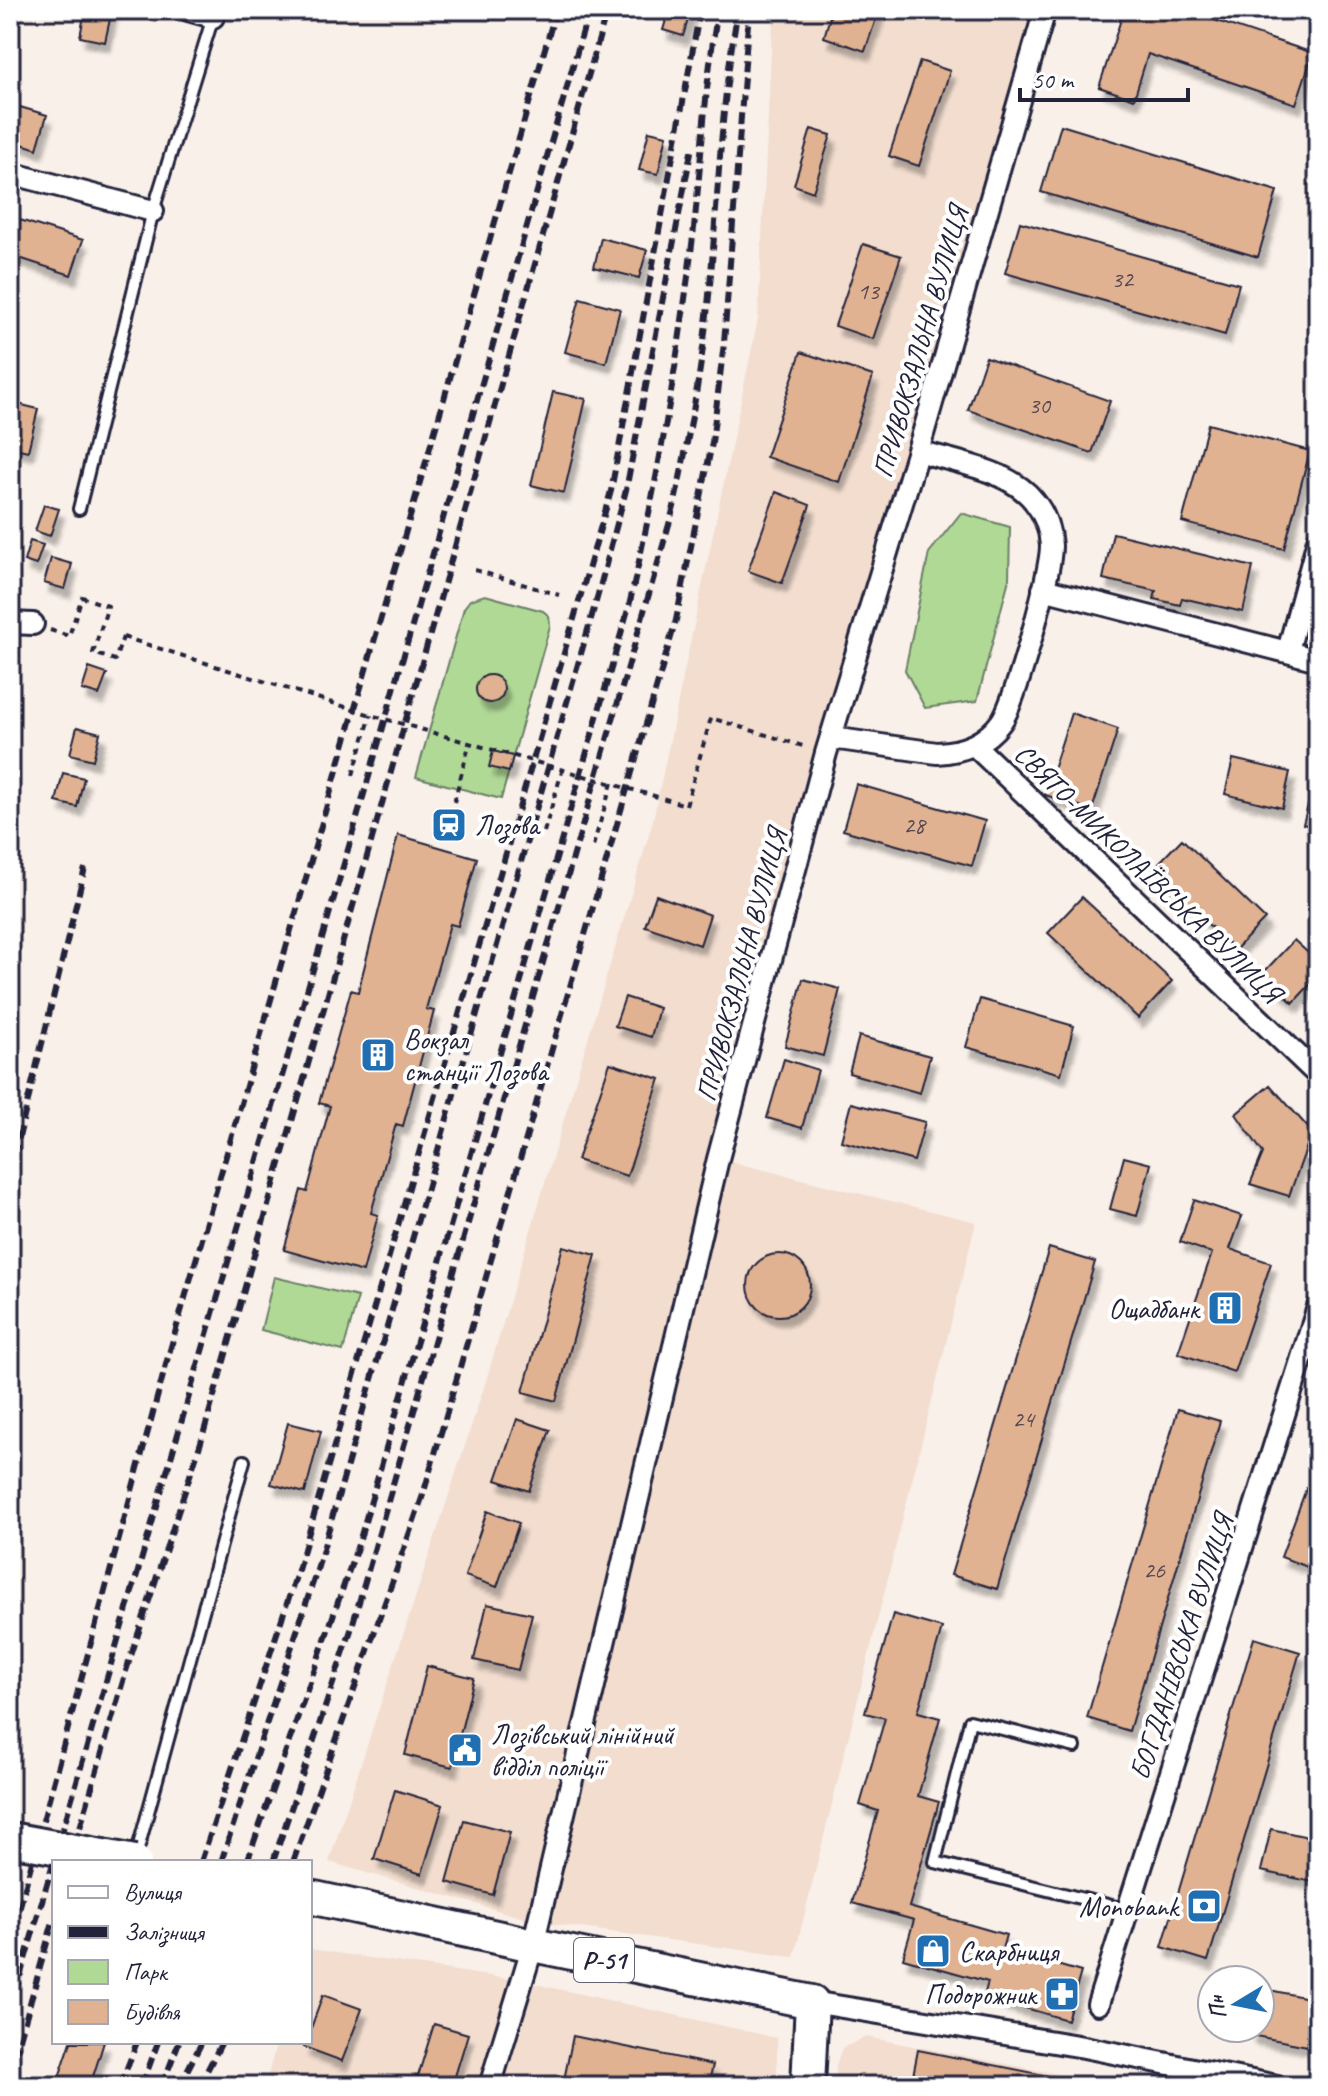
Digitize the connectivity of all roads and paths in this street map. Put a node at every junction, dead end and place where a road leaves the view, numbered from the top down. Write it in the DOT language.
graph roads {
  1 [pos="188,10"];
  2 [pos="1045,10"];
  3 [pos="213,17"];
  4 [pos="10,173"];
  5 [pos="153,211"];
  6 [pos="918,451"];
  7 [pos="79,509"];
  8 [pos="1318,540"];
  9 [pos="475,570"];
  10 [pos="1043,589"];
  11 [pos="559,595"];
  12 [pos="10,623"];
  13 [pos="33,624"];
  14 [pos="1288,651"];
  15 [pos="1318,660"];
  16 [pos="371,715"];
  17 [pos="470,742"];
  18 [pos="829,745"];
  19 [pos="974,745"];
  20 [pos="563,768"];
  21 [pos="353,775"];
  22 [pos="612,783"];
  23 [pos="454,802"];
  24 [pos="544,832"];
  25 [pos="593,846"];
  26 [pos="1318,1075"];
  27 [pos="1318,1307"];
  28 [pos="244,1461"];
  29 [pos="1075,1747"];
  30 [pos="10,1839"];
  31 [pos="124,1860"];
  32 [pos="136,1860"];
  33 [pos="312,1897"];
  34 [pos="1128,1910"];
  35 [pos="533,1945"];
  36 [pos="812,2002"];
  37 [pos="1098,2004"];
  38 [pos="490,2086"];
  39 [pos="808,2086"];
  40 [pos="1277,2086"];
  1 -- 3 [label="street"];
  2 -- 6 [label="street, ПРИВОКЗАЛЬНА ВУЛИЦЯ"];
  3 -- 5 [label="lane"];
  4 -- 5 [label="street"];
  5 -- 7 [label="lane"];
  6 -- 10 [label="street"];
  6 -- 18 [label="street, ПРИВОКЗАЛЬНА ВУЛИЦЯ"];
  8 -- 14 [label="street"];
  9 -- 11 [label="path"];
  10 -- 14 [label="street"];
  10 -- 19 [label="street"];
  12 -- 13 [label="street"];
  13 -- 16 [label="path, bridge"];
  14 -- 15 [label="street"];
  16 -- 17 [label="path, bridge"];
  16 -- 21 [label="path"];
  17 -- 20 [label="path, bridge"];
  17 -- 23 [label="path"];
  18 -- 19 [label="street"];
  18 -- 22 [label="path, bridge"];
  18 -- 35 [label="street, ПРИВОКЗАЛЬНА ВУЛИЦЯ"];
  19 -- 26 [label="street, СВЯТО-МИКОЛАЇВСЬКА ВУЛИЦЯ"];
  20 -- 22 [label="path, bridge"];
  20 -- 24 [label="path"];
  22 -- 25 [label="path"];
  27 -- 34 [label="street, БОГДАНІВСЬКА ВУЛИЦЯ"];
  28 -- 32 [label="lane"];
  29 -- 34 [label="lane"];
  30 -- 31 [label="main road, bridge"];
  33 -- 35 [label="main road, Р-51"];
  34 -- 37 [label="street, БОГДАНІВСЬКА ВУЛИЦЯ"];
  35 -- 36 [label="main road, Р-51"];
  35 -- 38 [label="street, ПРИВОКЗАЛЬНА ВУЛИЦЯ"];
  36 -- 39 [label="main road"];
  36 -- 40 [label="street"];
}
